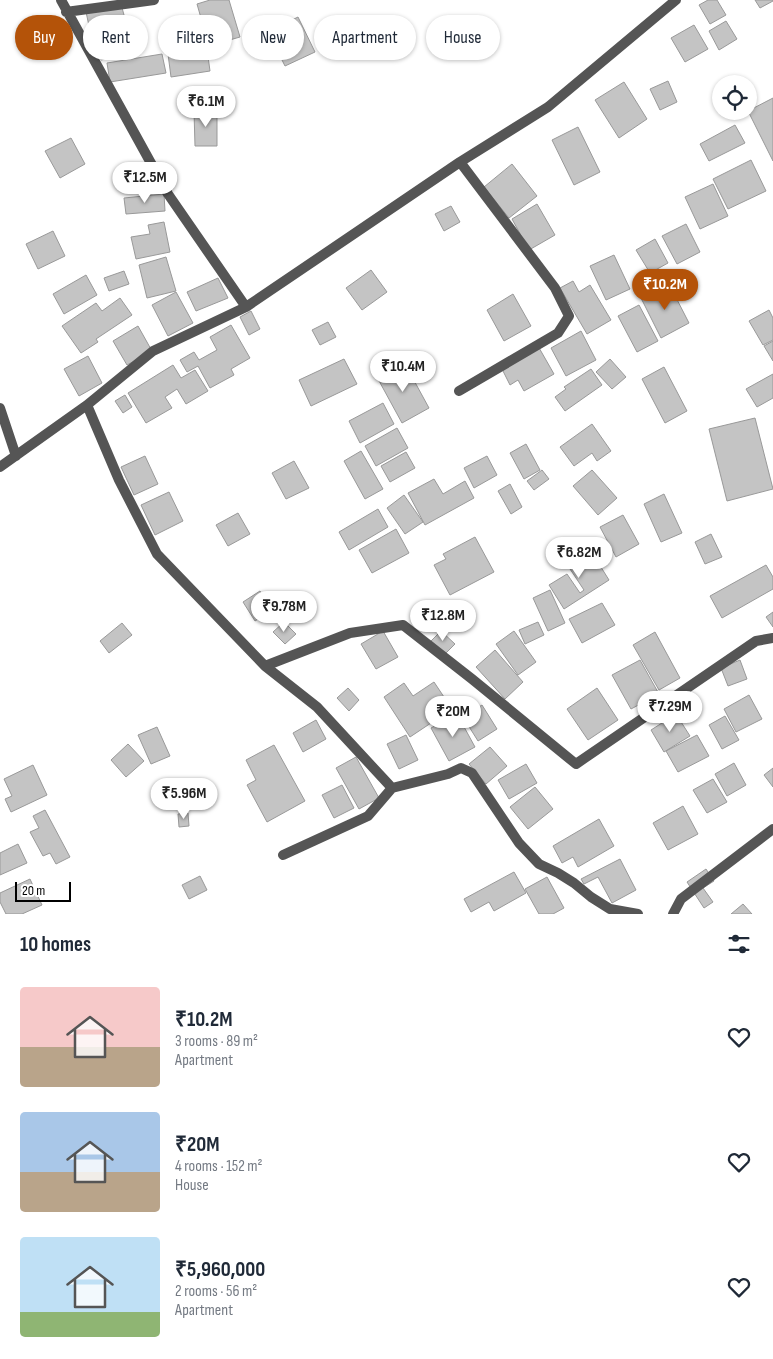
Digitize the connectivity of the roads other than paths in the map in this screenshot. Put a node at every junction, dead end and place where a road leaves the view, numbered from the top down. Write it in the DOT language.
graph roads {
  1 [pos="61,0"];
  2 [pos="154,0"];
  3 [pos="676,0"];
  4 [pos="66,12"];
  5 [pos="460,162"];
  6 [pos="246,307"];
  7 [pos="459,391"];
  8 [pos="87,405"];
  9 [pos="0,408"];
  10 [pos="16,456"];
  11 [pos="0,468"];
  12 [pos="773,638"];
  13 [pos="264,666"];
  14 [pos="392,788"];
  15 [pos="773,829"];
  16 [pos="283,855"];
  17 [pos="638,914"];
  18 [pos="673,914"];
  1 -- 4 [label="street"];
  2 -- 4 [label="street"];
  3 -- 5 [label="street"];
  4 -- 6 [label="street"];
  5 -- 6 [label="street"];
  5 -- 7 [label="street"];
  6 -- 8 [label="street"];
  8 -- 10 [label="street"];
  8 -- 13 [label="street"];
  9 -- 10 [label="street"];
  10 -- 11 [label="street"];
  12 -- 13 [label="street"];
  13 -- 14 [label="street"];
  14 -- 16 [label="street"];
  14 -- 17 [label="street"];
  15 -- 18 [label="street"];
}
